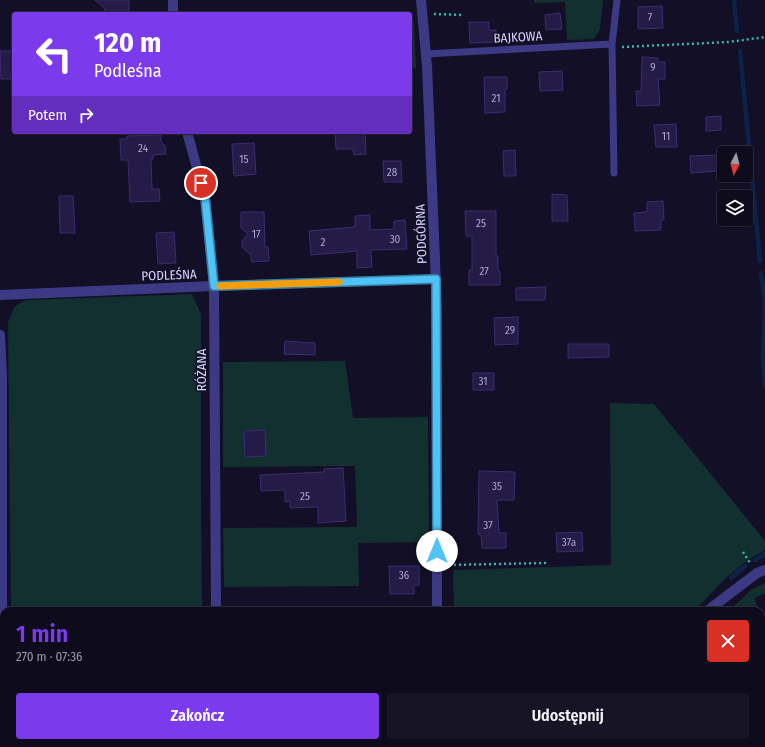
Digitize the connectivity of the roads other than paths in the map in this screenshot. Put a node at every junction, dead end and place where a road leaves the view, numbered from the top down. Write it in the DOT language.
graph roads {
  1 [pos="173,0"];
  2 [pos="421,0"];
  3 [pos="617,0"];
  4 [pos="173,12"];
  5 [pos="612,46"];
  6 [pos="425,54"];
  7 [pos="189,134"];
  8 [pos="614,173"];
  9 [pos="436,279"];
  10 [pos="214,286"];
  11 [pos="0,294"];
  12 [pos="0,335"];
  13 [pos="765,570"];
  14 [pos="2,607"];
  15 [pos="216,607"];
  16 [pos="438,607"];
  17 [pos="712,607"];
  1 -- 4 [label="street"];
  2 -- 6 [label="street, PODGÓRNA"];
  3 -- 5 [label="lane"];
  5 -- 6 [label="lane, BAJKOWA"];
  5 -- 8 [label="lane"];
  6 -- 9 [label="street, PODGÓRNA"];
  7 -- 10 [label="street, RÓŻANA"];
  9 -- 10 [label="street, PODLEŚNA"];
  9 -- 16 [label="street, PODGÓRNA"];
  10 -- 11 [label="street, PODLEŚNA"];
  10 -- 15 [label="street, RÓŻANA"];
  12 -- 14 [label="street"];
  13 -- 17 [label="street"];
}
